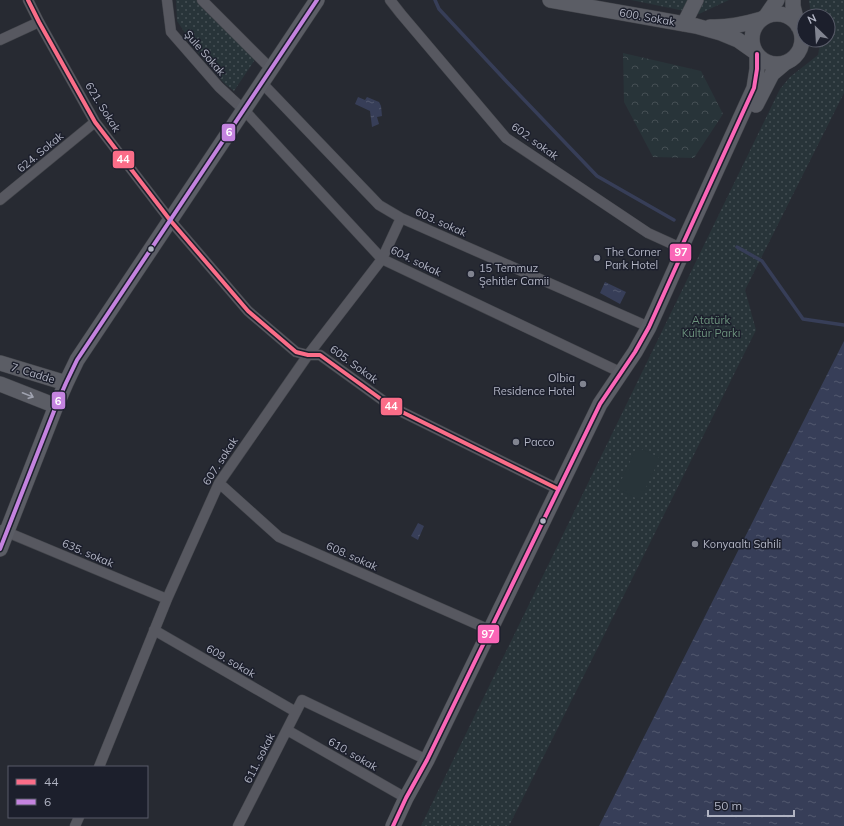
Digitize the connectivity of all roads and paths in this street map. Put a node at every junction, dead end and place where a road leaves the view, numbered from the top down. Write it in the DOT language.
graph roads {
  1 [pos="28,0"];
  2 [pos="167,0"];
  3 [pos="202,0"];
  4 [pos="317,0"];
  5 [pos="390,0"];
  6 [pos="550,0"];
  7 [pos="696,0"];
  8 [pos="777,0"];
  9 [pos="793,0"];
  10 [pos="764,18"];
  11 [pos="796,18"];
  12 [pos="39,22"];
  13 [pos="796,23"];
  14 [pos="690,25"];
  15 [pos="0,40"];
  16 [pos="801,48"];
  17 [pos="756,53"];
  18 [pos="785,63"];
  19 [pos="271,69"];
  20 [pos="262,83"];
  21 [pos="244,110"];
  22 [pos="95,122"];
  23 [pos="0,200"];
  24 [pos="401,218"];
  25 [pos="170,220"];
  26 [pos="681,253"];
  27 [pos="382,259"];
  28 [pos="649,326"];
  29 [pos="308,355"];
  30 [pos="0,363"];
  31 [pos="622,373"];
  32 [pos="66,383"];
  33 [pos="0,384"];
  34 [pos="56,406"];
  35 [pos="219,482"];
  36 [pos="558,489"];
  37 [pos="4,530"];
  38 [pos="0,549"];
  39 [pos="166,599"];
  40 [pos="154,630"];
  41 [pos="490,630"];
  42 [pos="296,712"];
  43 [pos="287,730"];
  44 [pos="427,760"];
  45 [pos="99,766"];
  46 [pos="406,798"];
  47 [pos="238,826"];
  48 [pos="393,826"];
  1 -- 12 [label="street, 621. Sokak"];
  2 -- 21 [label="street, Şule Sokak"];
  3 -- 19 [label="street"];
  4 -- 19 [label="main road"];
  5 -- 26 [label="street, 602. sokak"];
  6 -- 14 [label="main road, 600. Sokak"];
  7 -- 14 [label="main road"];
  8 -- 10 [label="main road"];
  9 -- 11 [label="main road"];
  10 -- 13 [label="main road"];
  10 -- 14 [label="main road"];
  10 -- 17 [label="main road"];
  12 -- 15 [label="street"];
  12 -- 22 [label="street, 621. Sokak"];
  14 -- 17 [label="main road"];
  16 -- 18 [label="main road"];
  17 -- 18 [label="main road"];
  17 -- 26 [label="main road"];
  18 -- 26 [label="main road"];
  19 -- 20 [label="main road"];
  20 -- 21 [label="main road"];
  20 -- 24 [label="street, 603. sokak"];
  21 -- 25 [label="main road"];
  21 -- 27 [label="street, 604. sokak"];
  22 -- 23 [label="street, 624. Sokak"];
  22 -- 25 [label="street, 621. Sokak"];
  24 -- 27 [label="street, 607. sokak"];
  24 -- 28 [label="street, 603. sokak"];
  25 -- 29 [label="street, 605. Sokak"];
  25 -- 32 [label="main road"];
  26 -- 28 [label="main road"];
  27 -- 29 [label="street, 607. sokak"];
  27 -- 31 [label="street, 604. sokak"];
  28 -- 31 [label="main road"];
  29 -- 35 [label="street, 607. sokak"];
  29 -- 36 [label="street, 605. Sokak"];
  30 -- 32 [label="main road, 7. Cadde"];
  31 -- 36 [label="main road"];
  32 -- 34 [label="main road"];
  33 -- 34 [label="main road, 7. Cadde, one-way"];
  34 -- 37 [label="main road"];
  35 -- 39 [label="street, 607. sokak"];
  35 -- 41 [label="street, 608. sokak"];
  36 -- 41 [label="main road"];
  37 -- 38 [label="main road"];
  37 -- 39 [label="street, 635. sokak"];
  39 -- 40 [label="street, 607. sokak"];
  40 -- 42 [label="street, 609. sokak"];
  40 -- 45 [label="street, 607. sokak"];
  41 -- 44 [label="main road"];
  42 -- 43 [label="street, 611. sokak"];
  42 -- 44 [label="street, 611. sokak"];
  43 -- 46 [label="street, 610. sokak"];
  43 -- 47 [label="street, 611. sokak"];
  44 -- 46 [label="main road"];
  46 -- 48 [label="main road"];
}
